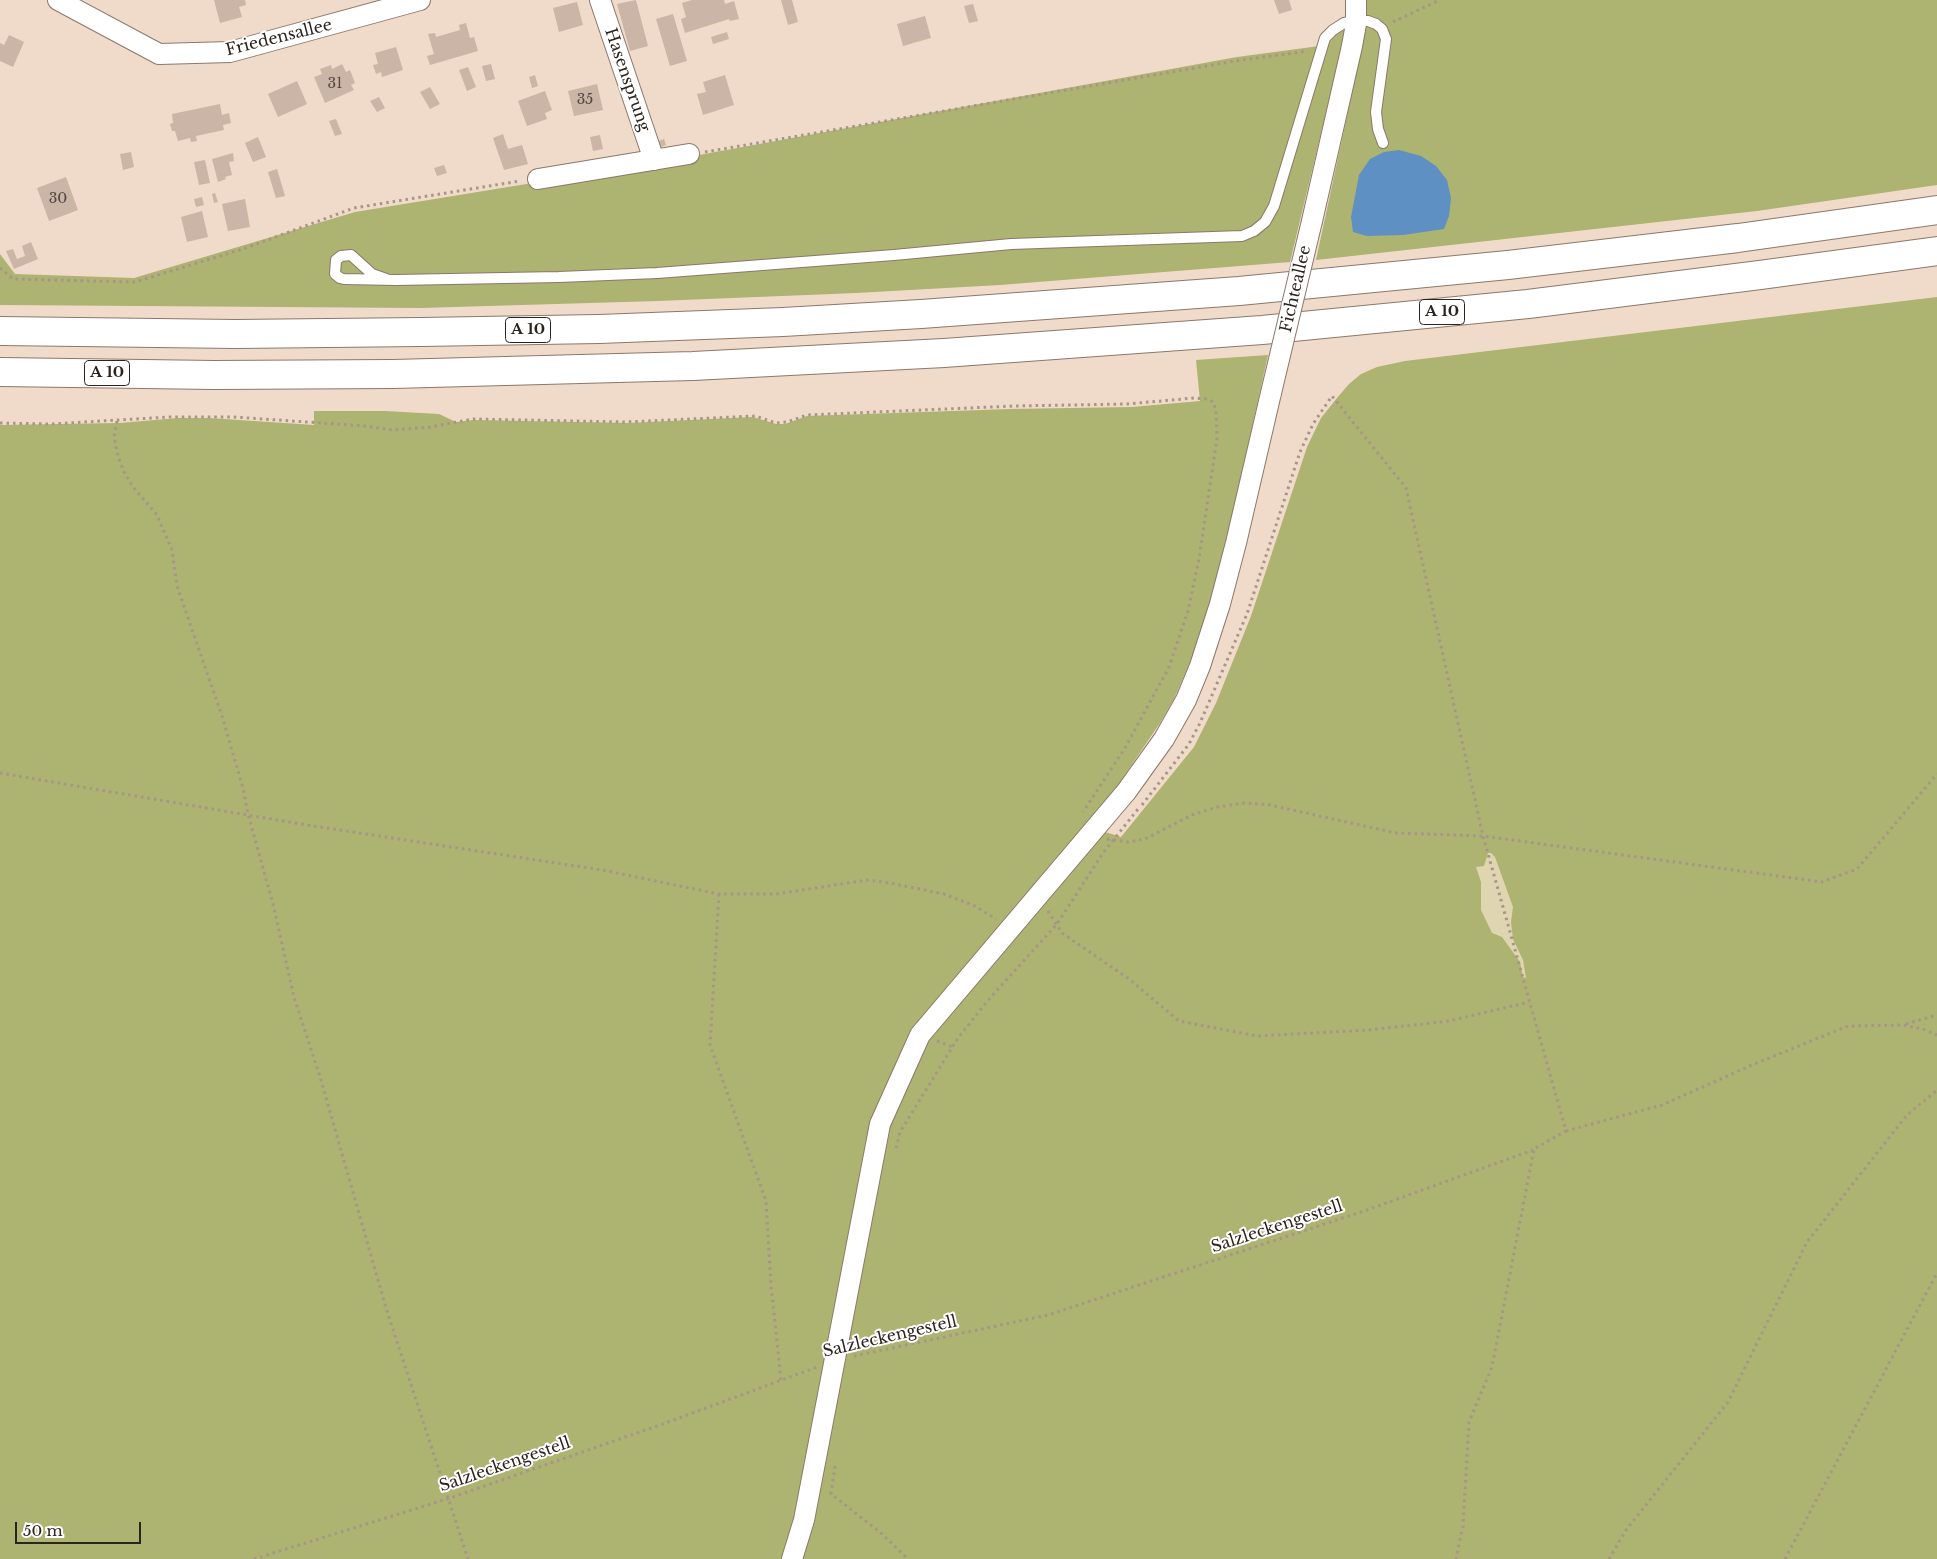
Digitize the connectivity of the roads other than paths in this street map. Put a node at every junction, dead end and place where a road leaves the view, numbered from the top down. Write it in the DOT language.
graph roads {
  1 [pos="58,0"];
  2 [pos="420,0"];
  3 [pos="600,0"];
  4 [pos="1356,0"];
  5 [pos="1356,21"];
  6 [pos="1383,143"];
  7 [pos="689,154"];
  8 [pos="654,160"];
  9 [pos="538,179"];
  10 [pos="1937,210"];
  11 [pos="1937,251"];
  12 [pos="389,280"];
  13 [pos="0,331"];
  14 [pos="0,372"];
  15 [pos="792,1559"];
  1 -- 2 [label="street, Friedensallee"];
  3 -- 8 [label="street, Hasensprung"];
  4 -- 5 [label="street, Fichteallee"];
  5 -- 6 [label="lane"];
  5 -- 12 [label="lane"];
  5 -- 15 [label="street, Fichteallee, bridge"];
  7 -- 8 [label="street"];
  8 -- 9 [label="street"];
  10 -- 13 [label="highway, A 10"];
  11 -- 14 [label="highway, A 10"];
  12 -- 12 [label="lane"];
}
